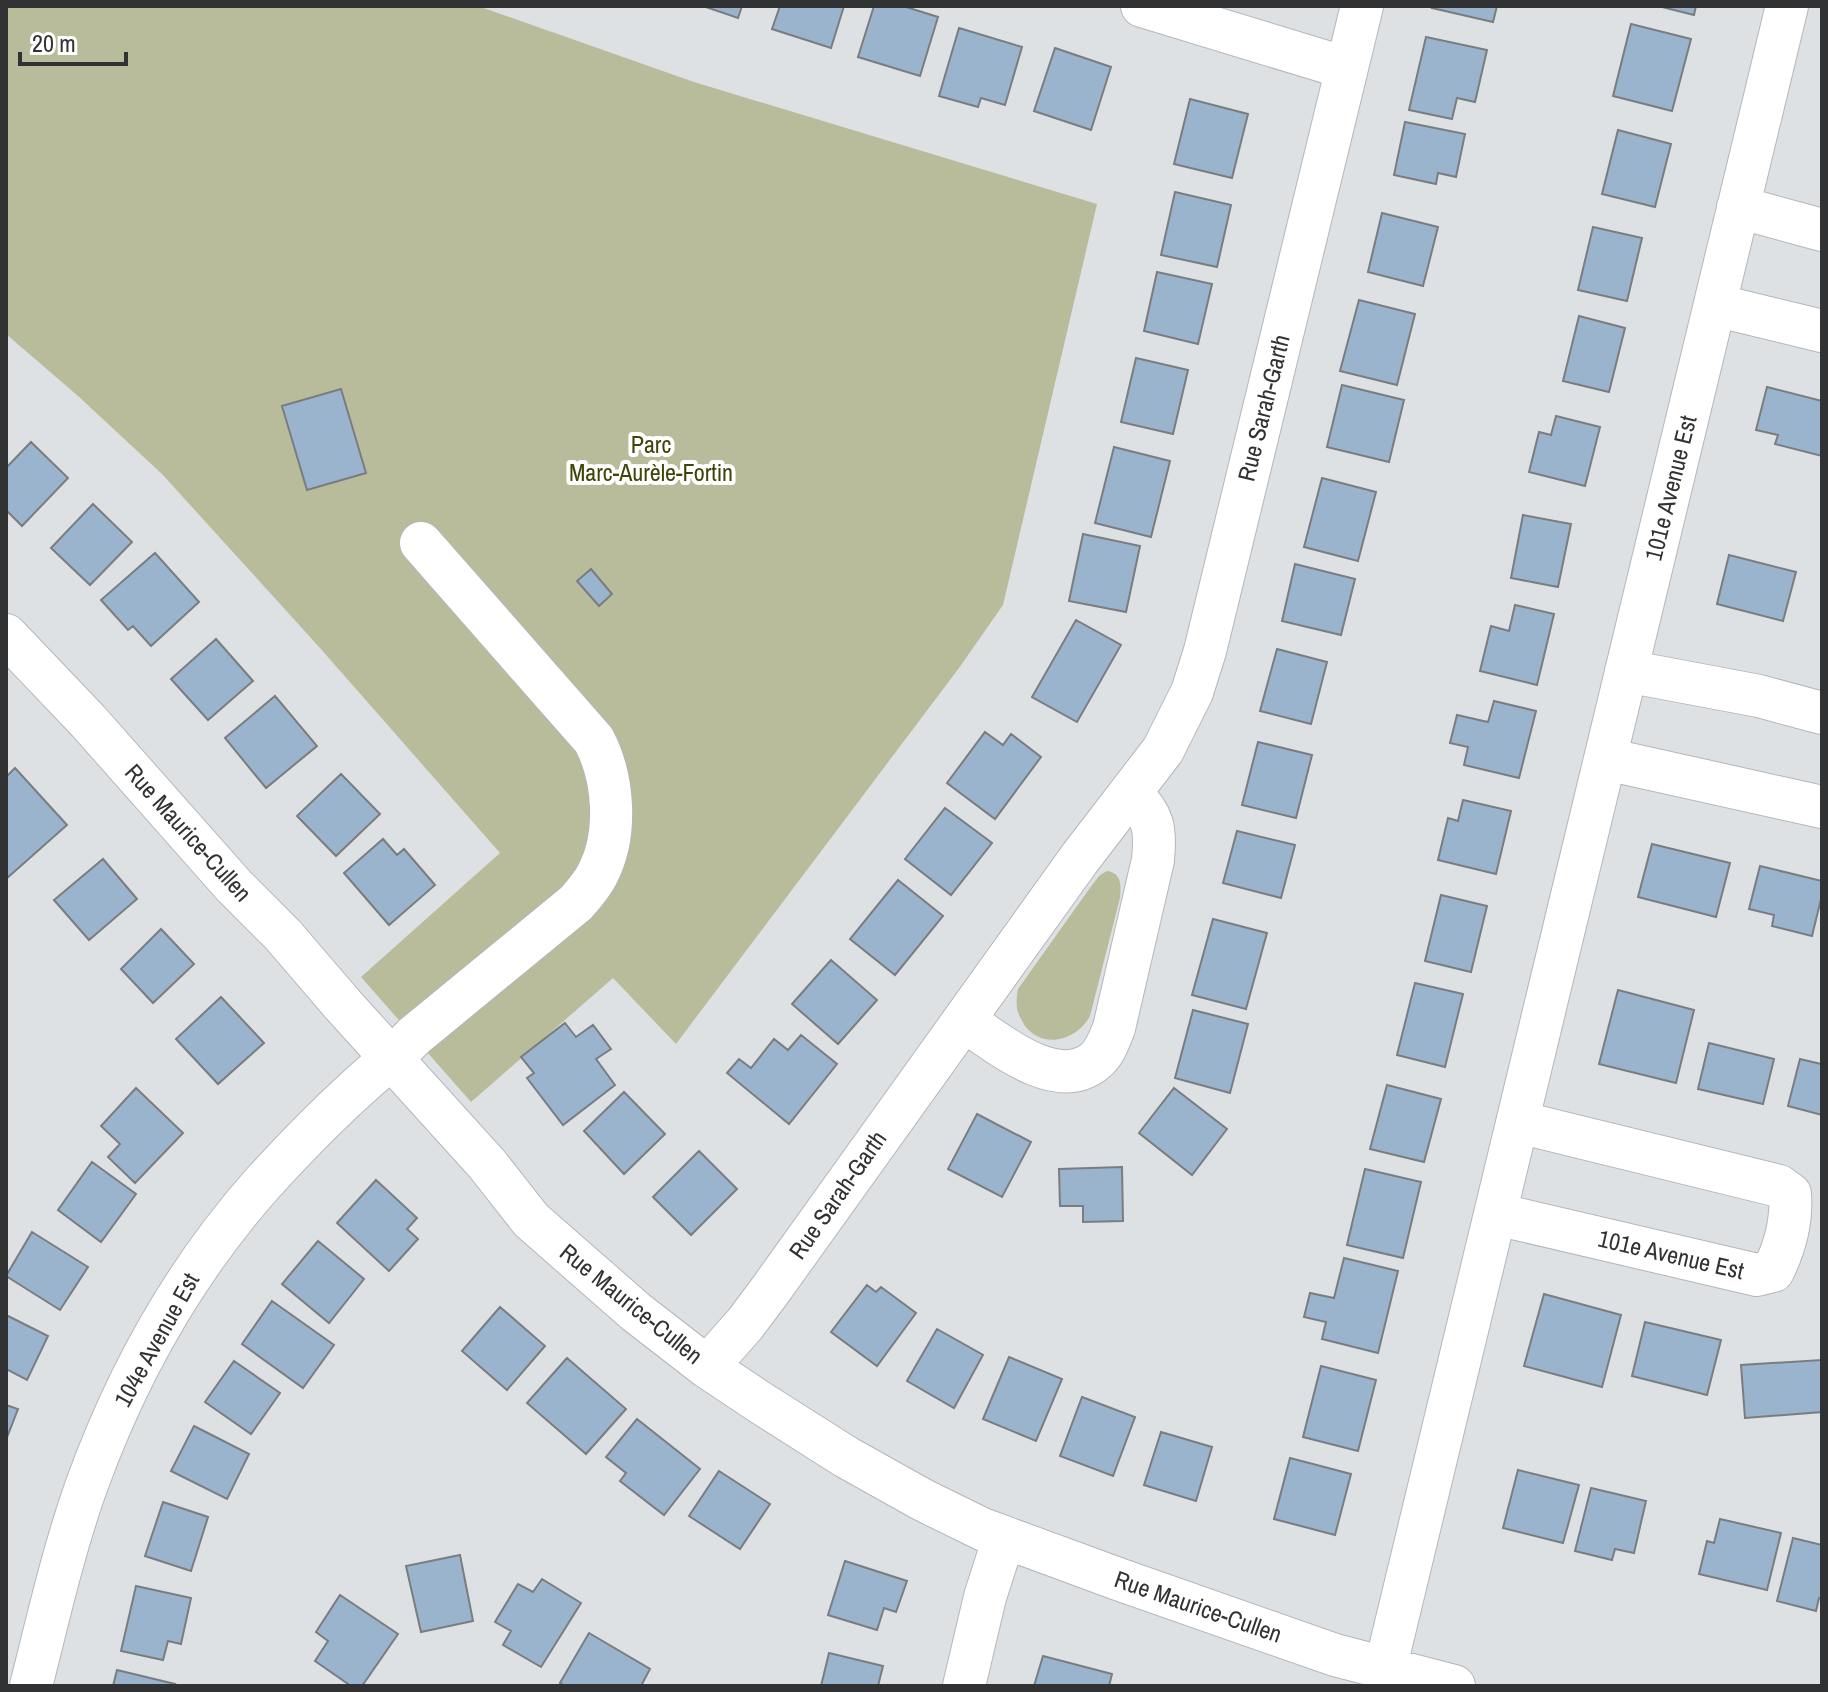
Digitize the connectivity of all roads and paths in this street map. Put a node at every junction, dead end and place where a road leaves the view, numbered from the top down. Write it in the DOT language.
graph roads {
  1 [pos="1142,6"];
  2 [pos="1362,6"];
  3 [pos="1787,6"];
  4 [pos="1346,68"];
  5 [pos="1738,207"];
  6 [pos="1822,230"];
  7 [pos="1715,305"];
  8 [pos="1822,331"];
  9 [pos="421,543"];
  10 [pos="6,635"];
  11 [pos="1626,671"];
  12 [pos="1822,713"];
  13 [pos="1606,759"];
  14 [pos="1130,793"];
  15 [pos="1822,807"];
  16 [pos="964,1020"];
  17 [pos="392,1058"];
  18 [pos="1518,1122"];
  19 [pos="1496,1214"];
  20 [pos="707,1367"];
  21 [pos="1004,1538"];
  22 [pos="1384,1677"];
  23 [pos="31,1686"];
  24 [pos="964,1686"];
  25 [pos="1454,1686"];
  1 -- 4 [label="street"];
  2 -- 4 [label="street, Rue Sarah-Garth"];
  3 -- 5 [label="street, 101e Avenue Est"];
  4 -- 14 [label="street, Rue Sarah-Garth"];
  5 -- 6 [label="street"];
  5 -- 7 [label="street, 101e Avenue Est"];
  7 -- 8 [label="street"];
  7 -- 11 [label="street, 101e Avenue Est"];
  9 -- 17 [label="street, 104e Avenue Est"];
  10 -- 17 [label="street, Rue Maurice-Cullen"];
  11 -- 12 [label="street"];
  11 -- 13 [label="street, 101e Avenue Est"];
  13 -- 15 [label="street"];
  13 -- 18 [label="street, 101e Avenue Est"];
  14 -- 16 [label="street, Rue Sarah-Garth"];
  14 -- 16 [label="street"];
  16 -- 20 [label="street, Rue Sarah-Garth"];
  17 -- 20 [label="street, Rue Maurice-Cullen"];
  17 -- 23 [label="street, 104e Avenue Est"];
  18 -- 19 [label="street, 101e Avenue Est"];
  18 -- 19 [label="street, 101e Avenue Est"];
  19 -- 22 [label="street, 101e Avenue Est"];
  20 -- 21 [label="street, Rue Maurice-Cullen"];
  21 -- 22 [label="street, Rue Maurice-Cullen"];
  21 -- 24 [label="street"];
  22 -- 25 [label="street, Rue Maurice-Cullen"];
}
